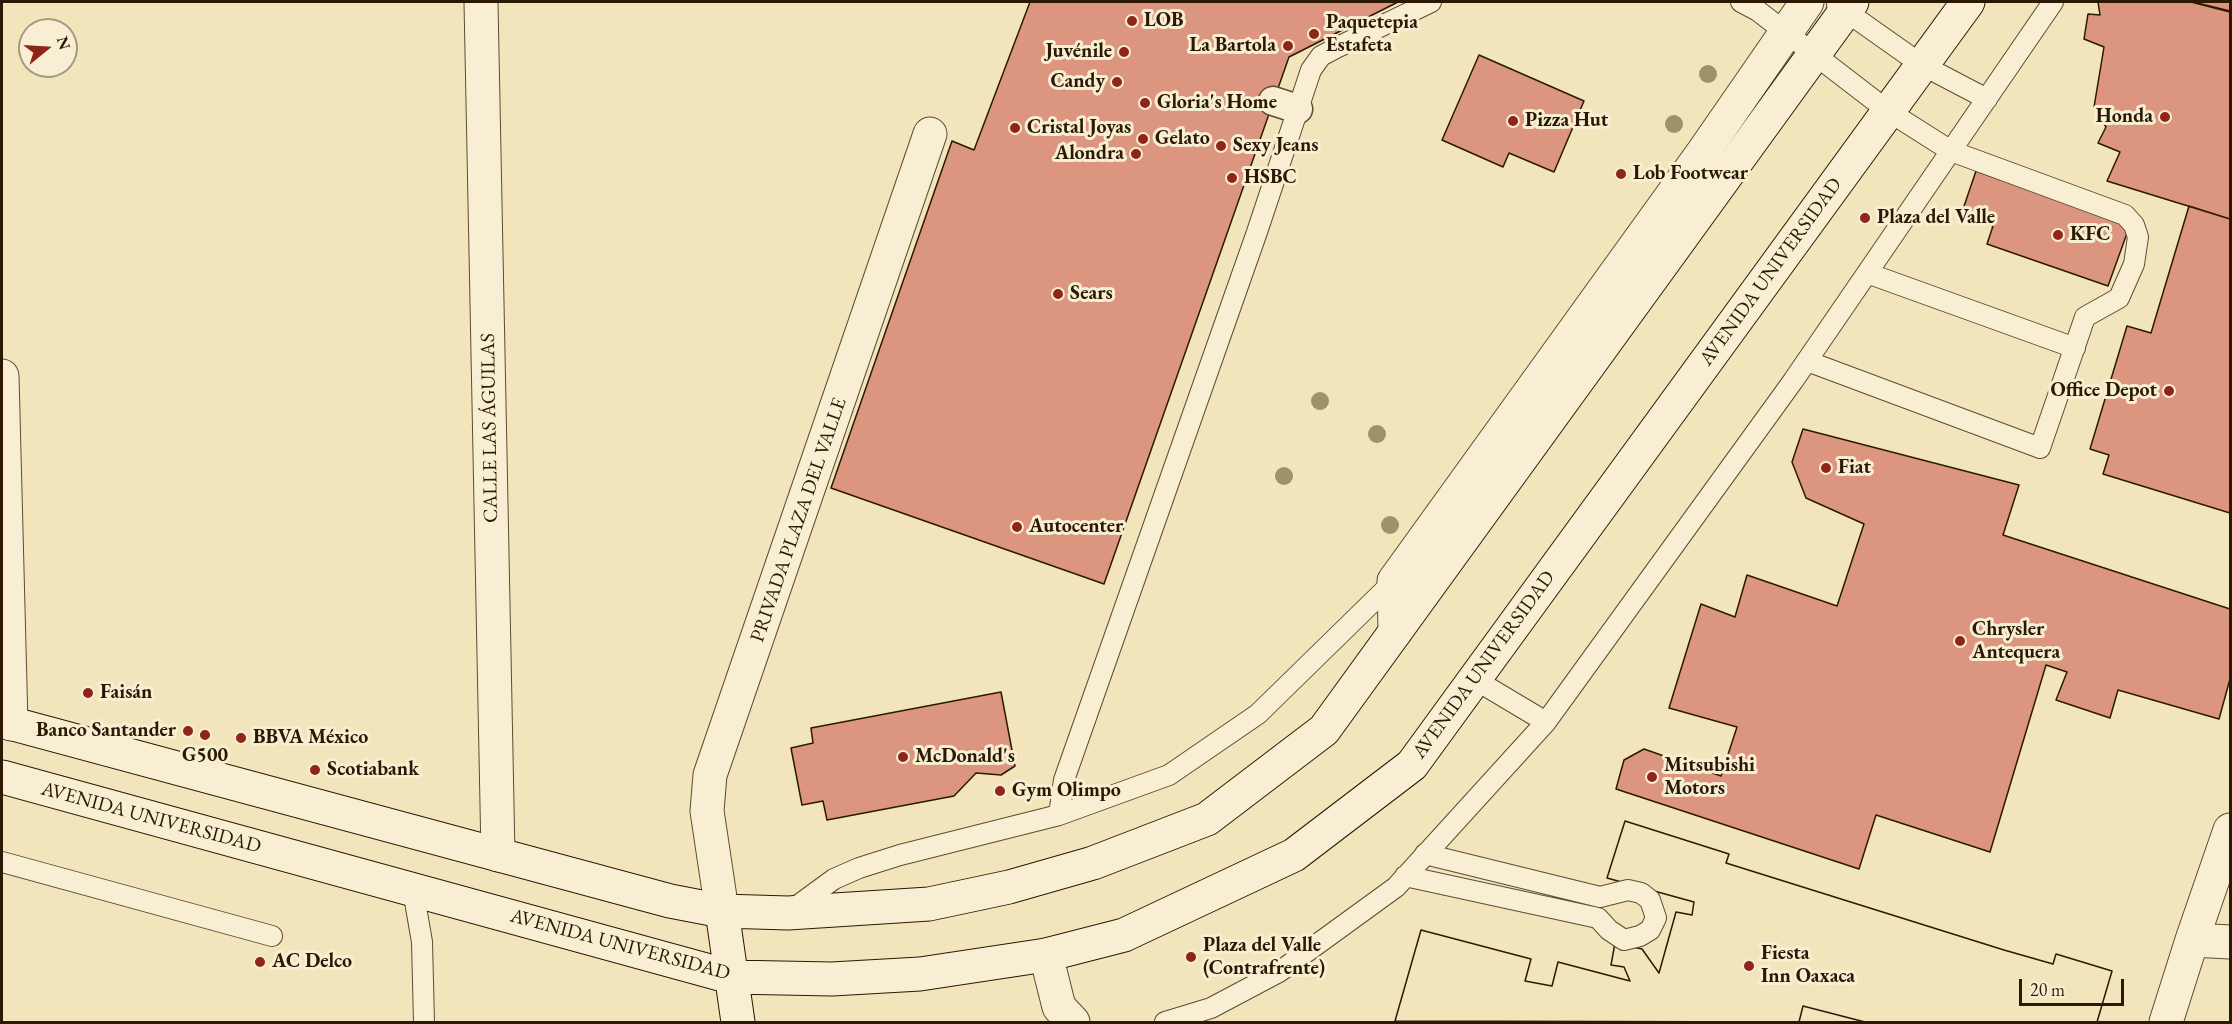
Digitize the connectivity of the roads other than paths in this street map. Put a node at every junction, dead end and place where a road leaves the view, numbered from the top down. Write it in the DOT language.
graph roads {
  1 [pos="481,2"];
  2 [pos="1431,2"];
  3 [pos="1741,2"];
  4 [pos="1807,2"];
  5 [pos="1968,2"];
  6 [pos="2054,2"];
  7 [pos="1843,5"];
  8 [pos="1785,33"];
  9 [pos="1814,55"];
  10 [pos="1922,65"];
  11 [pos="1987,99"];
  12 [pos="1888,111"];
  13 [pos="930,134"];
  14 [pos="1951,151"];
  15 [pos="1867,273"];
  16 [pos="2075,348"];
  17 [pos="1807,361"];
  18 [pos="2,376"];
  19 [pos="1394,581"];
  20 [pos="1395,632"];
  21 [pos="1474,679"];
  22 [pos="6,722"];
  23 [pos="1545,722"];
  24 [pos="2,777"];
  25 [pos="1059,815"];
  26 [pos="2230,830"];
  27 [pos="1425,854"];
  28 [pos="498,855"];
  29 [pos="2,862"];
  30 [pos="1405,876"];
  31 [pos="413,890"];
  32 [pos="722,911"];
  33 [pos="788,913"];
  34 [pos="272,936"];
  35 [pos="2192,940"];
  36 [pos="2230,942"];
  37 [pos="1047,955"];
  38 [pos="731,977"];
  39 [pos="424,1023"];
  40 [pos="738,1023"];
  41 [pos="1073,1023"];
  42 [pos="1165,1023"];
  43 [pos="2166,1023"];
  1 -- 28 [label="main road, CALLE LAS ÁGUILAS"];
  2 -- 25 [label="lane"];
  3 -- 8 [label="lane"];
  4 -- 8 [label="main road"];
  5 -- 10 [label="main road, AVENIDA UNIVERSIDAD"];
  6 -- 11 [label="lane"];
  7 -- 9 [label="main road"];
  7 -- 10 [label="lane"];
  8 -- 9 [label="lane"];
  8 -- 19 [label="main road"];
  9 -- 12 [label="lane"];
  9 -- 20 [label="main road"];
  10 -- 11 [label="lane"];
  10 -- 12 [label="main road, AVENIDA UNIVERSIDAD"];
  11 -- 14 [label="lane"];
  12 -- 14 [label="lane"];
  12 -- 21 [label="main road, AVENIDA UNIVERSIDAD"];
  13 -- 32 [label="main road, PRIVADA PLAZA DEL VALLE"];
  14 -- 15 [label="lane"];
  14 -- 16 [label="lane"];
  15 -- 16 [label="lane"];
  15 -- 17 [label="lane"];
  16 -- 17 [label="lane"];
  17 -- 23 [label="lane"];
  18 -- 22 [label="main road"];
  19 -- 20 [label="main road"];
  19 -- 25 [label="lane"];
  20 -- 33 [label="main road"];
  21 -- 23 [label="lane"];
  21 -- 37 [label="main road, AVENIDA UNIVERSIDAD"];
  22 -- 28 [label="main road"];
  23 -- 27 [label="lane"];
  24 -- 31 [label="main road, AVENIDA UNIVERSIDAD"];
  25 -- 33 [label="lane"];
  26 -- 35 [label="main road"];
  27 -- 30 [label="lane"];
  27 -- 30 [label="lane"];
  28 -- 32 [label="main road"];
  29 -- 34 [label="lane"];
  30 -- 42 [label="lane"];
  31 -- 38 [label="main road, AVENIDA UNIVERSIDAD"];
  31 -- 39 [label="lane"];
  32 -- 33 [label="main road"];
  32 -- 38 [label="main road, PRIVADA PLAZA DEL VALLE"];
  35 -- 36 [label="main road"];
  35 -- 43 [label="main road"];
  37 -- 38 [label="main road, AVENIDA UNIVERSIDAD"];
  37 -- 41 [label="main road"];
  38 -- 40 [label="main road, PRIVADA PLAZA DEL VALLE"];
}
